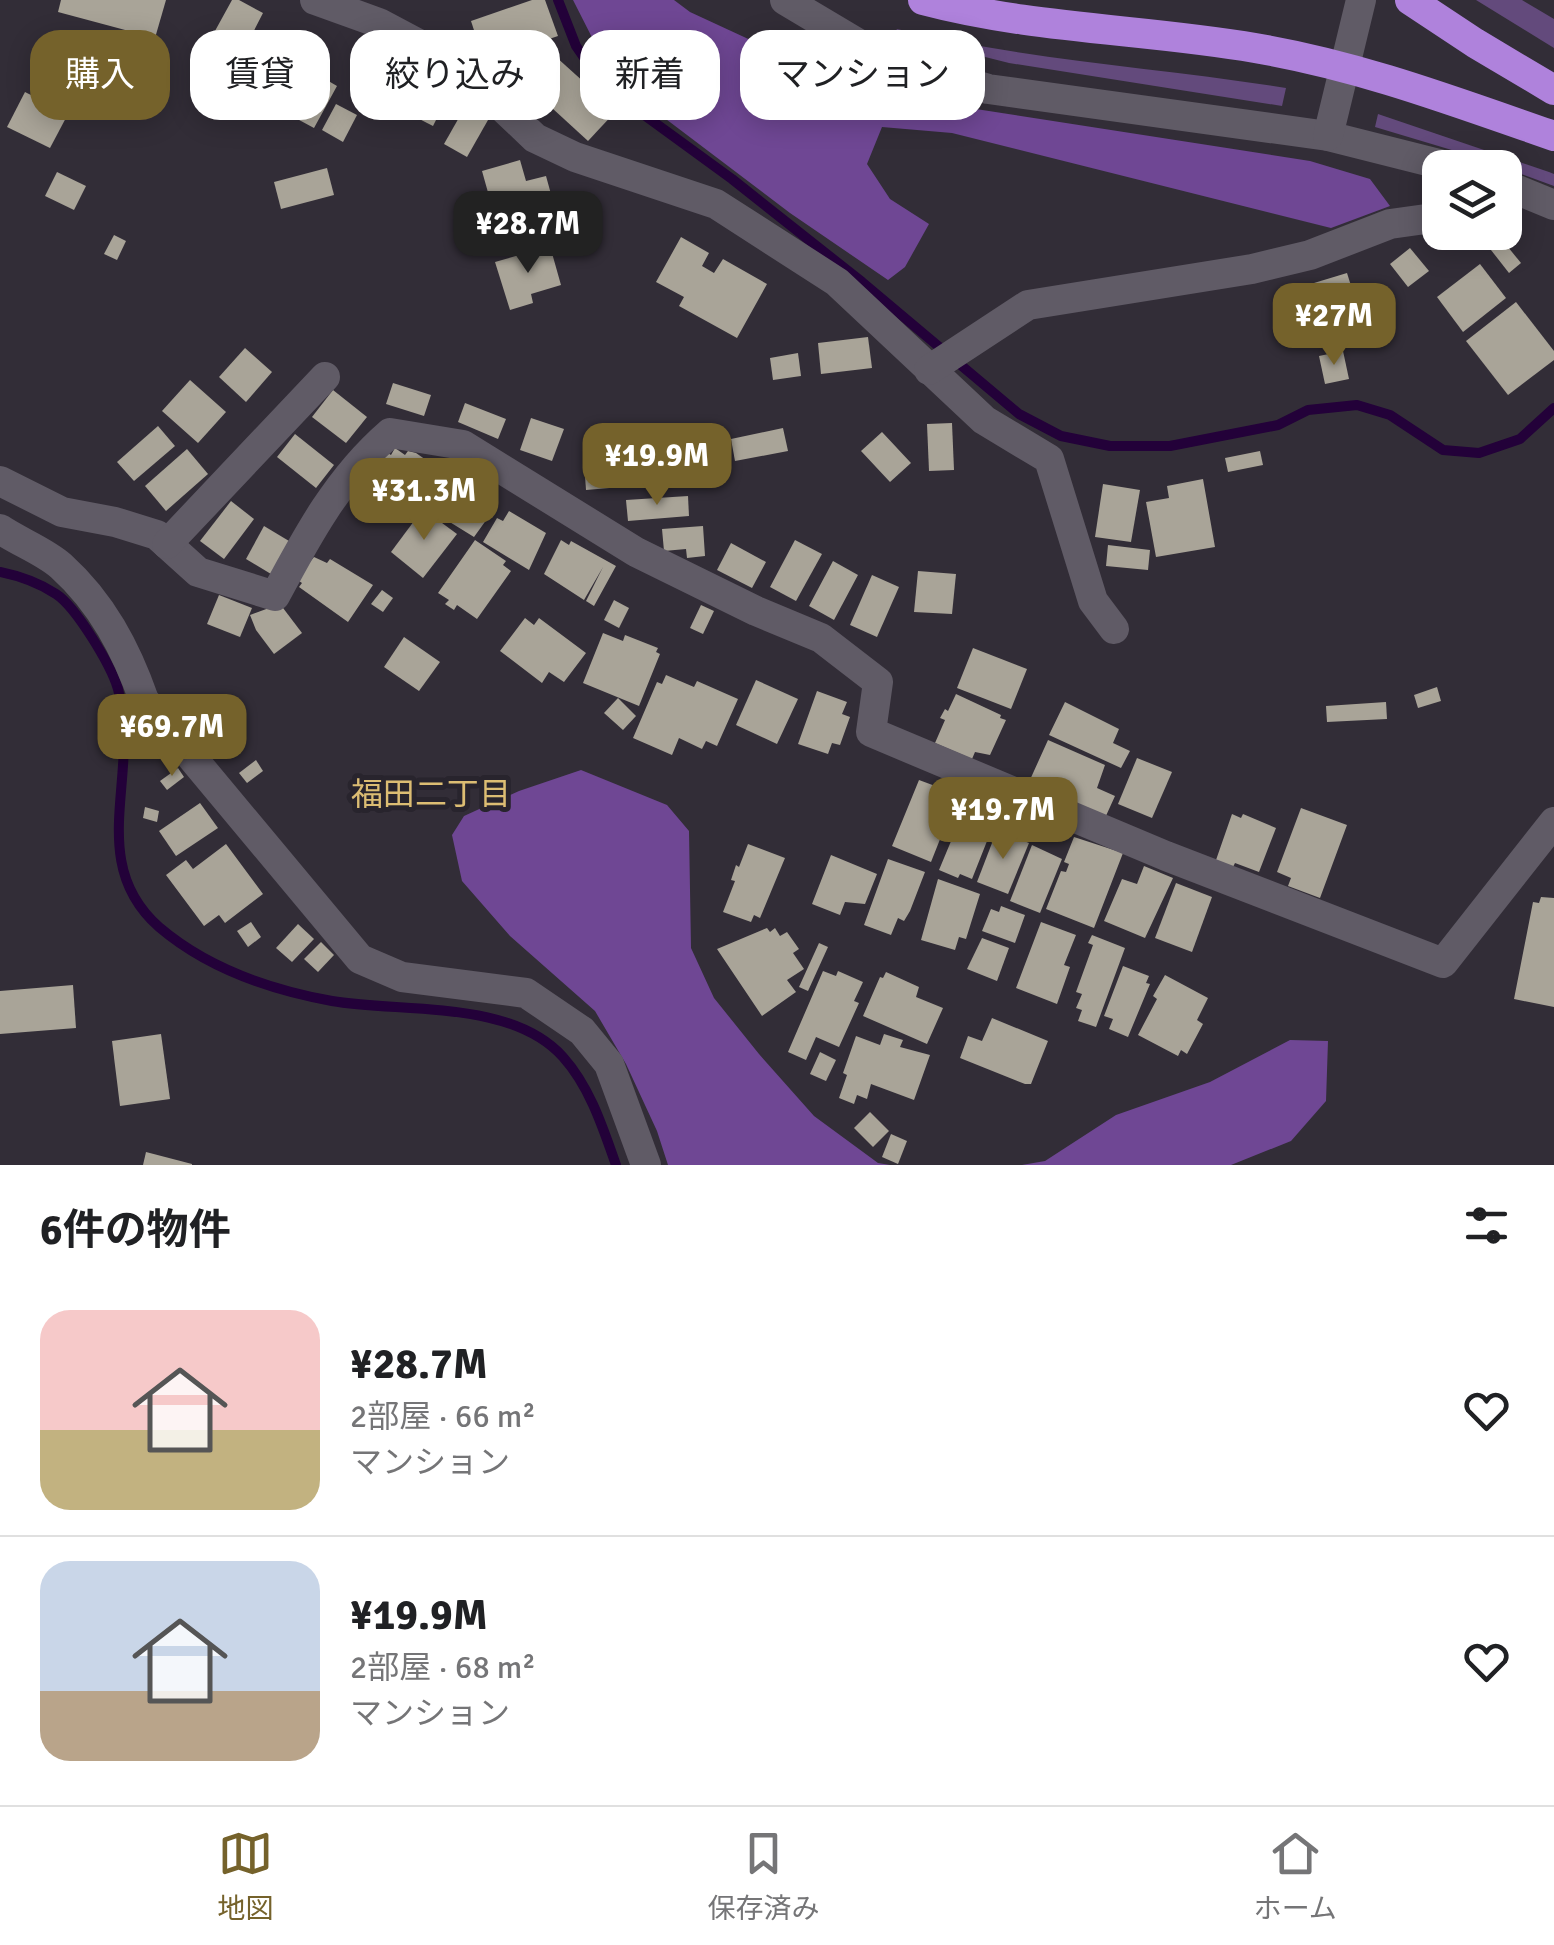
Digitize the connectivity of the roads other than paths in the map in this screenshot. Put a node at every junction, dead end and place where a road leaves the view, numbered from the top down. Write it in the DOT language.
graph roads {
  1 [pos="315,0"];
  2 [pos="785,0"];
  3 [pos="924,0"];
  4 [pos="1361,0"];
  5 [pos="1410,0"];
  6 [pos="1554,90"];
  7 [pos="1328,136"];
  8 [pos="1554,136"];
  9 [pos="1422,160"];
  10 [pos="1522,196"];
  11 [pos="1554,205"];
  12 [pos="1422,220"];
  13 [pos="929,370"];
  14 [pos="325,377"];
  15 [pos="0,481"];
  16 [pos="0,529"];
  17 [pos="167,544"];
  18 [pos="1114,629"];
  19 [pos="1554,822"];
  20 [pos="646,1165"];
  1 -- 13 [label="street"];
  2 -- 7 [label="street"];
  3 -- 8 [label="highway"];
  4 -- 7 [label="street"];
  5 -- 6 [label="highway"];
  7 -- 9 [label="street"];
  10 -- 11 [label="street"];
  12 -- 13 [label="street"];
  13 -- 18 [label="street"];
  14 -- 17 [label="street"];
  15 -- 17 [label="street"];
  16 -- 20 [label="street"];
  17 -- 19 [label="street"];
}
